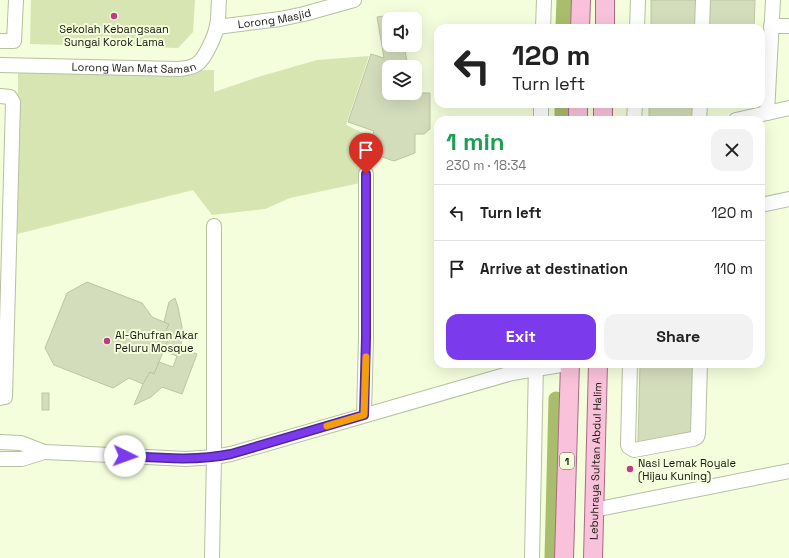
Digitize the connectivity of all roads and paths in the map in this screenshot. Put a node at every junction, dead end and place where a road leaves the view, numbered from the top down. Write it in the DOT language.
graph roads {
  1 [pos="16,0"];
  2 [pos="219,0"];
  3 [pos="354,0"];
  4 [pos="544,0"];
  5 [pos="581,0"];
  6 [pos="605,0"];
  7 [pos="638,0"];
  8 [pos="703,0"];
  9 [pos="773,0"];
  10 [pos="543,24"];
  11 [pos="580,24"];
  12 [pos="605,24"];
  13 [pos="637,24"];
  14 [pos="702,24"];
  15 [pos="772,26"];
  16 [pos="789,26"];
  17 [pos="217,27"];
  18 [pos="0,41"];
  19 [pos="0,65"];
  20 [pos="0,96"];
  21 [pos="789,108"];
  22 [pos="767,113"];
  23 [pos="754,116"];
  24 [pos="366,174"];
  25 [pos="789,199"];
  26 [pos="765,204"];
  27 [pos="214,226"];
  28 [pos="529,368"];
  29 [pos="536,368"];
  30 [pos="570,368"];
  31 [pos="598,368"];
  32 [pos="630,368"];
  33 [pos="700,368"];
  34 [pos="0,398"];
  35 [pos="364,415"];
  36 [pos="0,442"];
  37 [pos="44,452"];
  38 [pos="214,457"];
  39 [pos="0,459"];
  40 [pos="789,471"];
  41 [pos="594,510"];
  42 [pos="212,558"];
  43 [pos="532,558"];
  44 [pos="564,558"];
  45 [pos="593,558"];
  1 -- 18 [label="street"];
  2 -- 17 [label="street, Lorong Wan Mat Saman"];
  3 -- 17 [label="street, Lorong Masjid"];
  4 -- 10 [label="street"];
  5 -- 11 [label="main road"];
  6 -- 12 [label="main road"];
  7 -- 13 [label="street"];
  8 -- 14 [label="street"];
  9 -- 15 [label="street"];
  15 -- 16 [label="street"];
  15 -- 22 [label="street"];
  17 -- 19 [label="street, Lorong Wan Mat Saman"];
  20 -- 34 [label="street"];
  21 -- 22 [label="street"];
  22 -- 23 [label="street"];
  24 -- 35 [label="street"];
  25 -- 26 [label="street"];
  27 -- 38 [label="street"];
  28 -- 35 [label="street"];
  29 -- 43 [label="street"];
  30 -- 44 [label="main road, 1"];
  31 -- 41 [label="main road, Lebuhraya Sultan Abdul Halim"];
  32 -- 33 [label="street"];
  35 -- 38 [label="street"];
  36 -- 37 [label="street"];
  37 -- 38 [label="street"];
  37 -- 39 [label="street"];
  38 -- 42 [label="street"];
  40 -- 41 [label="street"];
  41 -- 45 [label="main road, Lebuhraya Sultan Abdul Halim"];
}
